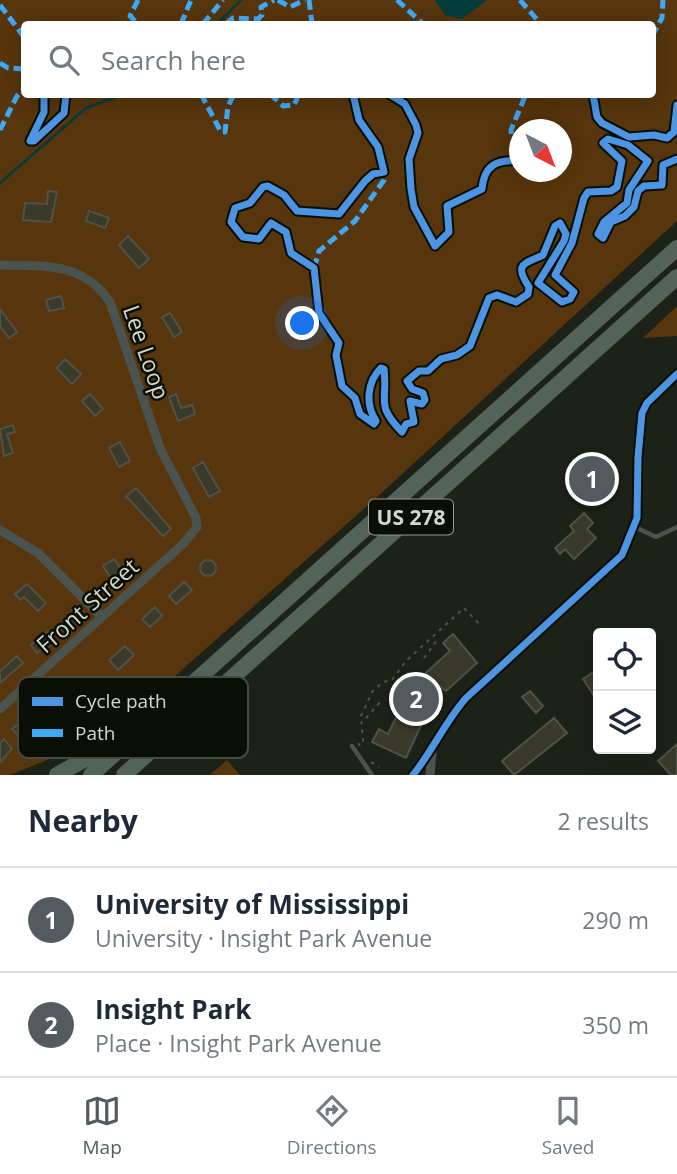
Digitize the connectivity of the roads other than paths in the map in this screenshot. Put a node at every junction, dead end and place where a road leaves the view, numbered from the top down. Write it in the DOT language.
graph roads {
  1 [pos="677,248"];
  2 [pos="0,265"];
  3 [pos="677,277"];
  4 [pos="677,374"];
  5 [pos="197,527"];
  6 [pos="635,527"];
  7 [pos="677,527"];
  8 [pos="0,530"];
  9 [pos="102,617"];
  10 [pos="35,677"];
  11 [pos="199,677"];
  12 [pos="233,677"];
  13 [pos="18,693"];
  14 [pos="0,709"];
  15 [pos="352,746"];
  16 [pos="432,750"];
  17 [pos="91,758"];
  18 [pos="110,758"];
  19 [pos="143,758"];
  20 [pos="143,758"];
  21 [pos="373,774"];
  22 [pos="57,775"];
  23 [pos="91,775"];
  24 [pos="124,775"];
  25 [pos="131,775"];
  26 [pos="414,775"];
  27 [pos="430,775"];
  1 -- 11 [label="highway, US 278"];
  2 -- 5 [label="street, Lee Loop"];
  3 -- 12 [label="highway, US 278"];
  4 -- 6 [label="street"];
  5 -- 9 [label="street, Front Street"];
  6 -- 7 [label="lane"];
  6 -- 16 [label="street"];
  8 -- 9 [label="street"];
  9 -- 10 [label="street, Front Street"];
  13 -- 14 [label="street, Front Street"];
  15 -- 21 [label="lane"];
  16 -- 26 [label="street"];
  16 -- 27 [label="street"];
  17 -- 22 [label="highway"];
  18 -- 23 [label="highway, US 278"];
  19 -- 24 [label="highway, US 278"];
  20 -- 25 [label="highway"];
}
